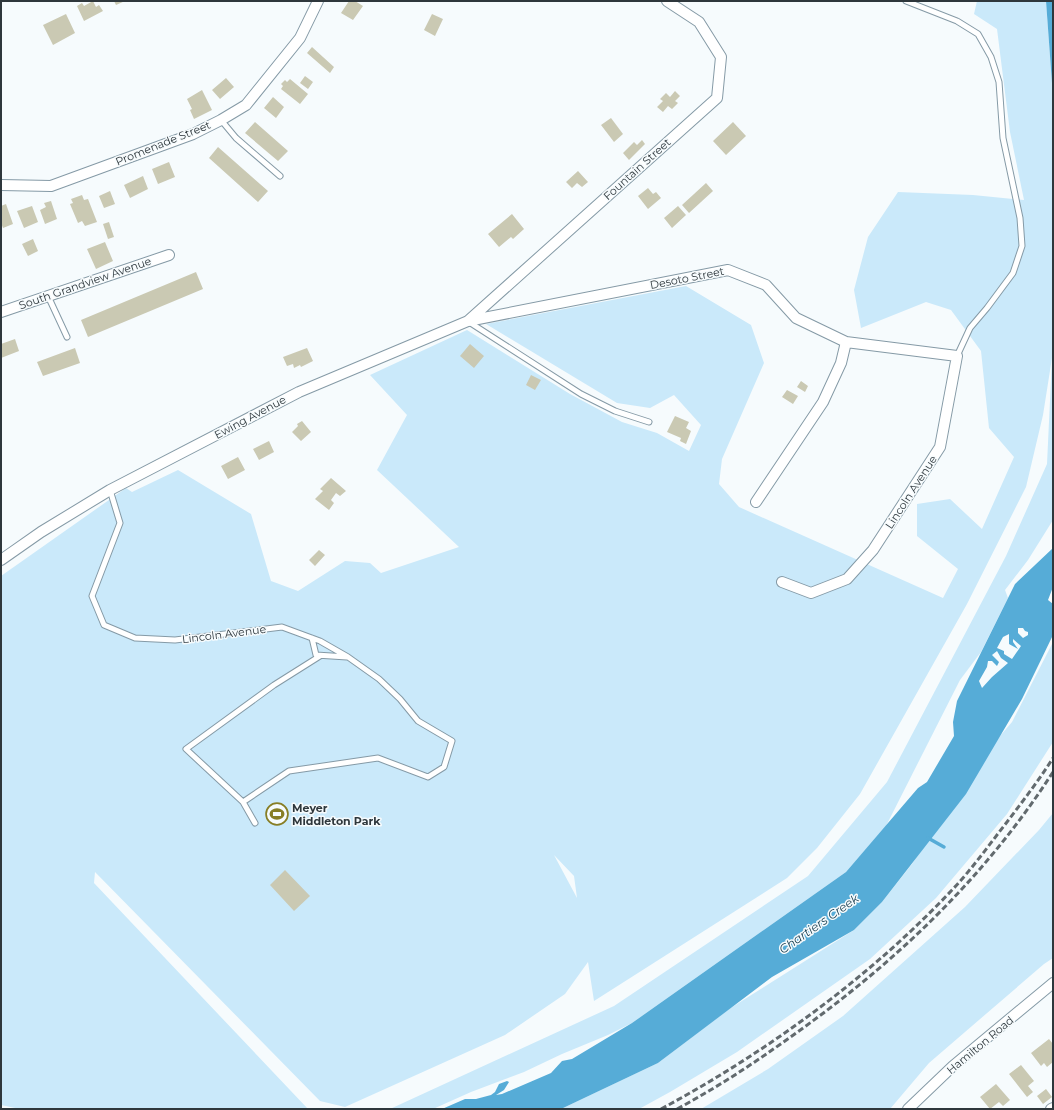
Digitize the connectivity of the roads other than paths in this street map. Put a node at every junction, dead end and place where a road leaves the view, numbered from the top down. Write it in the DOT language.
graph roads {
  1 [pos="318,1"];
  2 [pos="667,1"];
  3 [pos="906,1"];
  4 [pos="221,120"];
  5 [pos="280,176"];
  6 [pos="1,185"];
  7 [pos="169,254"];
  8 [pos="48,296"];
  9 [pos="1,312"];
  10 [pos="468,321"];
  11 [pos="67,337"];
  12 [pos="846,342"];
  13 [pos="957,356"];
  14 [pos="649,422"];
  15 [pos="110,490"];
  16 [pos="756,502"];
  17 [pos="1,560"];
  18 [pos="782,582"];
  19 [pos="312,638"];
  20 [pos="320,656"];
  21 [pos="348,657"];
  22 [pos="243,802"];
  23 [pos="255,823"];
  24 [pos="1053,983"];
  25 [pos="908,1109"];
  1 -- 4 [label="street, Promenade Street"];
  2 -- 10 [label="street, Fountain Street"];
  3 -- 13 [label="lane"];
  4 -- 5 [label="lane"];
  4 -- 6 [label="street, Promenade Street"];
  7 -- 8 [label="street, South Grandview Avenue"];
  8 -- 9 [label="street, South Grandview Avenue"];
  8 -- 11 [label="lane"];
  10 -- 12 [label="street, Desoto Street"];
  10 -- 14 [label="lane"];
  10 -- 15 [label="street, Ewing Avenue"];
  12 -- 13 [label="street, Desoto Street"];
  12 -- 16 [label="street"];
  13 -- 18 [label="street, Lincoln Avenue"];
  15 -- 17 [label="street, Ewing Avenue"];
  15 -- 19 [label="lane, Lincoln Avenue"];
  19 -- 20 [label="lane"];
  19 -- 21 [label="lane, Lincoln Avenue"];
  20 -- 21 [label="lane"];
  20 -- 22 [label="lane"];
  21 -- 22 [label="lane, Lincoln Avenue"];
  22 -- 23 [label="lane"];
  24 -- 25 [label="street, Hamilton Road"];
}
